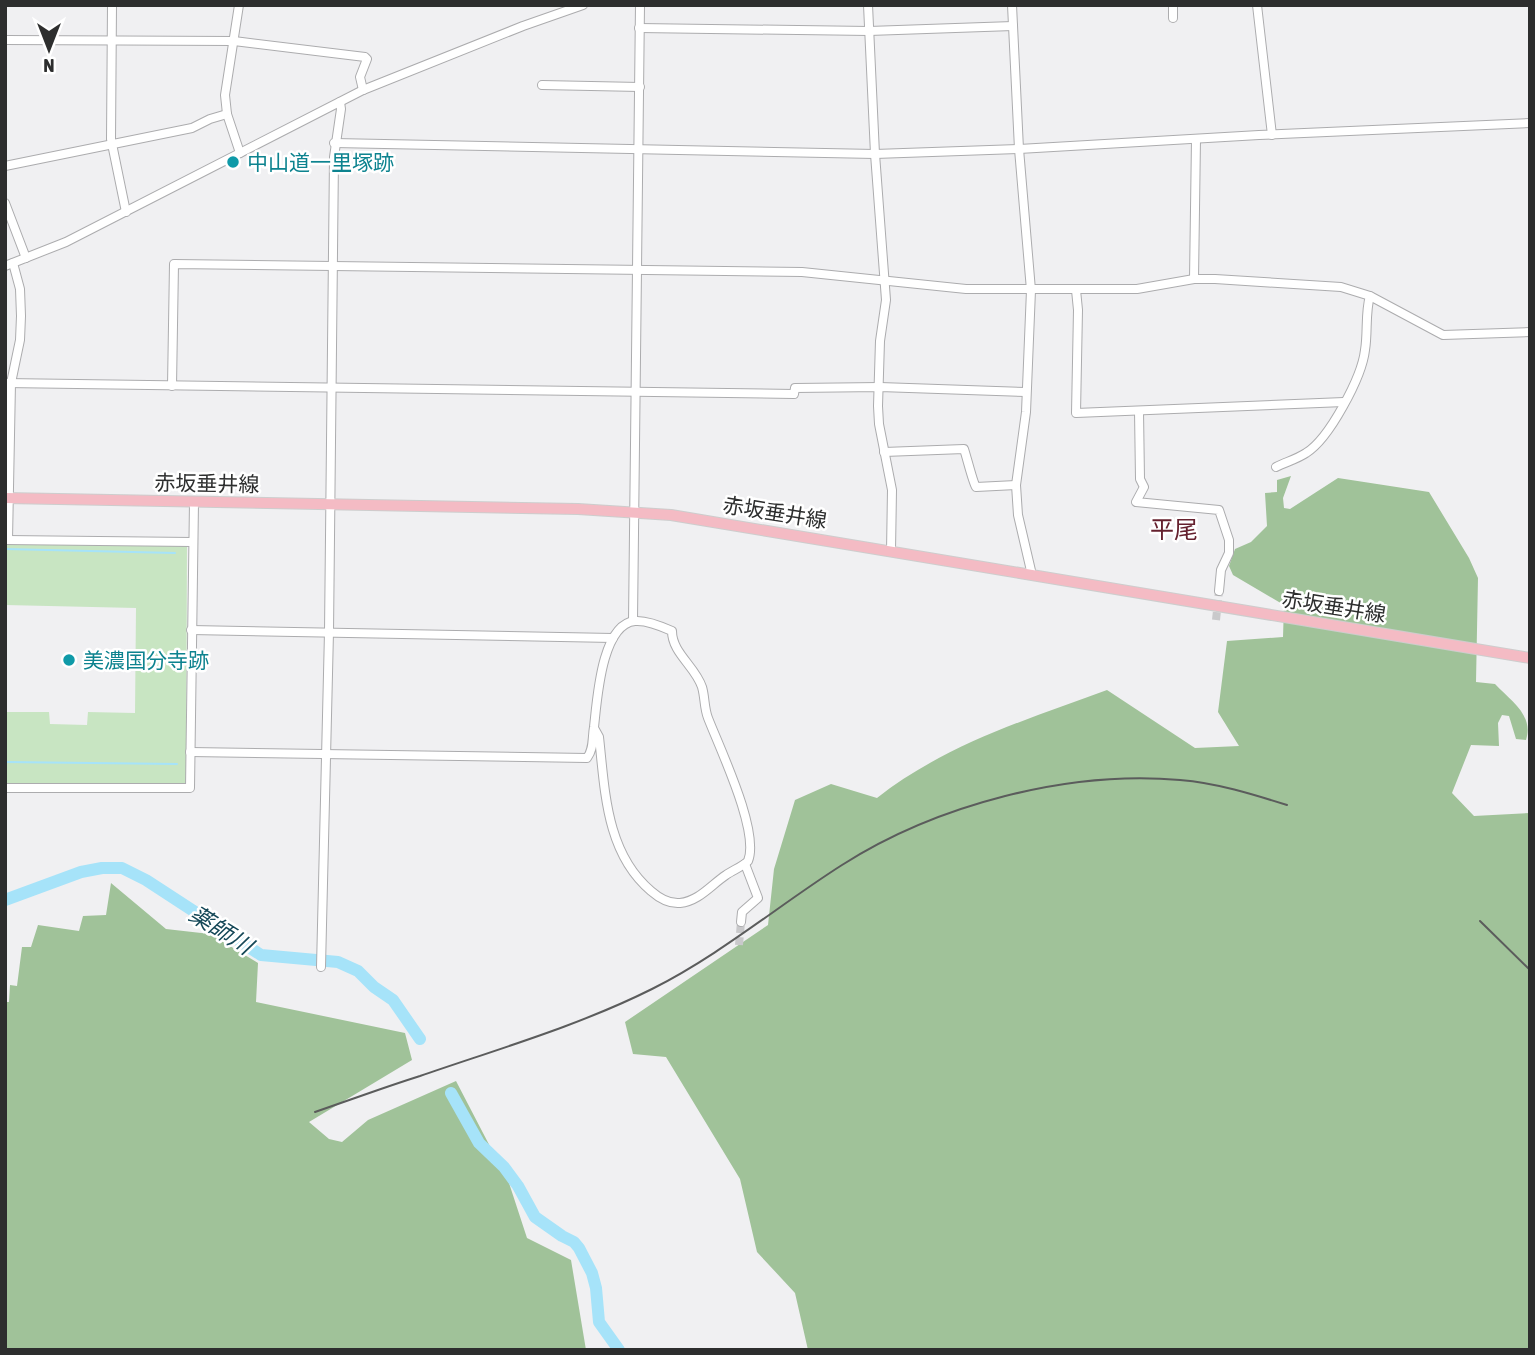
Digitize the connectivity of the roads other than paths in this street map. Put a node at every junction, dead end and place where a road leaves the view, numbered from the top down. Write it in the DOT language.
graph roads {
  1 [pos="112,5"];
  2 [pos="239,5"];
  3 [pos="583,5"];
  4 [pos="640,5"];
  5 [pos="868,5"];
  6 [pos="1012,5"];
  7 [pos="1172,5"];
  8 [pos="1257,5"];
  9 [pos="559,9"];
  10 [pos="1173,18"];
  11 [pos="1013,26"];
  12 [pos="639,27"];
  13 [pos="869,31"];
  14 [pos="5,40"];
  15 [pos="111,41"];
  16 [pos="234,41"];
  17 [pos="542,85"];
  18 [pos="640,87"];
  19 [pos="363,90"];
  20 [pos="340,102"];
  21 [pos="227,114"];
  22 [pos="1530,124"];
  23 [pos="1272,135"];
  24 [pos="1196,139"];
  25 [pos="334,143"];
  26 [pos="111,144"];
  27 [pos="639,148"];
  28 [pos="1019,149"];
  29 [pos="240,153"];
  30 [pos="875,154"];
  31 [pos="5,166"];
  32 [pos="5,203"];
  33 [pos="126,212"];
  34 [pos="26,258"];
  35 [pos="9,264"];
  36 [pos="333,266"];
  37 [pos="637,270"];
  38 [pos="1194,279"];
  39 [pos="885,281"];
  40 [pos="1031,290"];
  41 [pos="1076,290"];
  42 [pos="1370,296"];
  43 [pos="1530,332"];
  44 [pos="8,383"];
  45 [pos="172,386"];
  46 [pos="330,387"];
  47 [pos="880,387"];
  48 [pos="635,392"];
  49 [pos="1026,392"];
  50 [pos="1344,402"];
  51 [pos="1139,411"];
  52 [pos="884,452"];
  53 [pos="1276,467"];
  54 [pos="1016,485"];
  55 [pos="7,498"];
  56 [pos="194,502"];
  57 [pos="329,504"];
  58 [pos="635,512"];
  59 [pos="7,540"];
  60 [pos="192,542"];
  61 [pos="891,551"];
  62 [pos="1032,575"];
  63 [pos="1219,591"];
  64 [pos="633,621"];
  65 [pos="191,630"];
  66 [pos="329,632"];
  67 [pos="613,638"];
  68 [pos="1530,658"];
  69 [pos="594,728"];
  70 [pos="190,752"];
  71 [pos="327,753"];
  72 [pos="5,788"];
  73 [pos="745,864"];
  74 [pos="741,922"];
  75 [pos="321,967"];
  1 -- 15 [label="street"];
  2 -- 16 [label="street"];
  3 -- 9 [label="street"];
  4 -- 12 [label="street"];
  5 -- 13 [label="street"];
  6 -- 11 [label="street"];
  7 -- 10 [label="street"];
  8 -- 23 [label="street"];
  9 -- 19 [label="street"];
  11 -- 13 [label="street"];
  11 -- 28 [label="street"];
  12 -- 13 [label="street"];
  12 -- 18 [label="street"];
  13 -- 30 [label="street"];
  14 -- 15 [label="street"];
  15 -- 16 [label="street"];
  15 -- 26 [label="street"];
  16 -- 19 [label="street"];
  16 -- 21 [label="street"];
  17 -- 18 [label="street"];
  18 -- 27 [label="street"];
  19 -- 20 [label="street"];
  20 -- 25 [label="street"];
  20 -- 29 [label="street"];
  21 -- 26 [label="street"];
  21 -- 29 [label="street"];
  22 -- 23 [label="street"];
  23 -- 24 [label="street"];
  24 -- 28 [label="street"];
  24 -- 38 [label="street"];
  25 -- 27 [label="street"];
  25 -- 36 [label="street"];
  26 -- 31 [label="street"];
  26 -- 33 [label="street"];
  27 -- 30 [label="street"];
  27 -- 37 [label="street"];
  28 -- 30 [label="street"];
  28 -- 40 [label="street"];
  29 -- 33 [label="street"];
  30 -- 39 [label="street"];
  32 -- 34 [label="street"];
  33 -- 34 [label="street"];
  34 -- 35 [label="street"];
  35 -- 44 [label="street"];
  36 -- 37 [label="street"];
  36 -- 45 [label="street"];
  36 -- 46 [label="street"];
  37 -- 39 [label="street"];
  37 -- 48 [label="street"];
  38 -- 41 [label="street"];
  38 -- 42 [label="street"];
  39 -- 40 [label="street"];
  39 -- 47 [label="street"];
  40 -- 41 [label="street"];
  40 -- 49 [label="street"];
  41 -- 51 [label="street"];
  42 -- 43 [label="street"];
  42 -- 50 [label="street"];
  44 -- 45 [label="street"];
  44 -- 55 [label="street"];
  45 -- 46 [label="street"];
  46 -- 48 [label="street"];
  46 -- 57 [label="street"];
  47 -- 48 [label="street"];
  47 -- 49 [label="street"];
  47 -- 52 [label="street"];
  48 -- 58 [label="street"];
  49 -- 54 [label="street"];
  50 -- 51 [label="street"];
  50 -- 53 [label="street"];
  51 -- 63 [label="street"];
  52 -- 54 [label="street"];
  52 -- 61 [label="street"];
  54 -- 62 [label="street"];
  55 -- 56 [label="main road, 赤坂垂井線"];
  55 -- 59 [label="street"];
  56 -- 57 [label="main road, 赤坂垂井線"];
  56 -- 60 [label="street"];
  57 -- 58 [label="main road, 赤坂垂井線"];
  57 -- 66 [label="street"];
  58 -- 61 [label="main road, 赤坂垂井線"];
  58 -- 64 [label="street"];
  59 -- 60 [label="street"];
  60 -- 65 [label="street"];
  61 -- 62 [label="main road, 赤坂垂井線"];
  62 -- 68 [label="main road, 赤坂垂井線"];
  64 -- 67 [label="street"];
  64 -- 73 [label="street"];
  65 -- 66 [label="street"];
  65 -- 70 [label="street"];
  66 -- 67 [label="street"];
  66 -- 71 [label="street"];
  67 -- 69 [label="street"];
  69 -- 71 [label="street"];
  69 -- 73 [label="street"];
  70 -- 71 [label="street"];
  70 -- 72 [label="street"];
  71 -- 75 [label="street"];
  73 -- 74 [label="street"];
}
